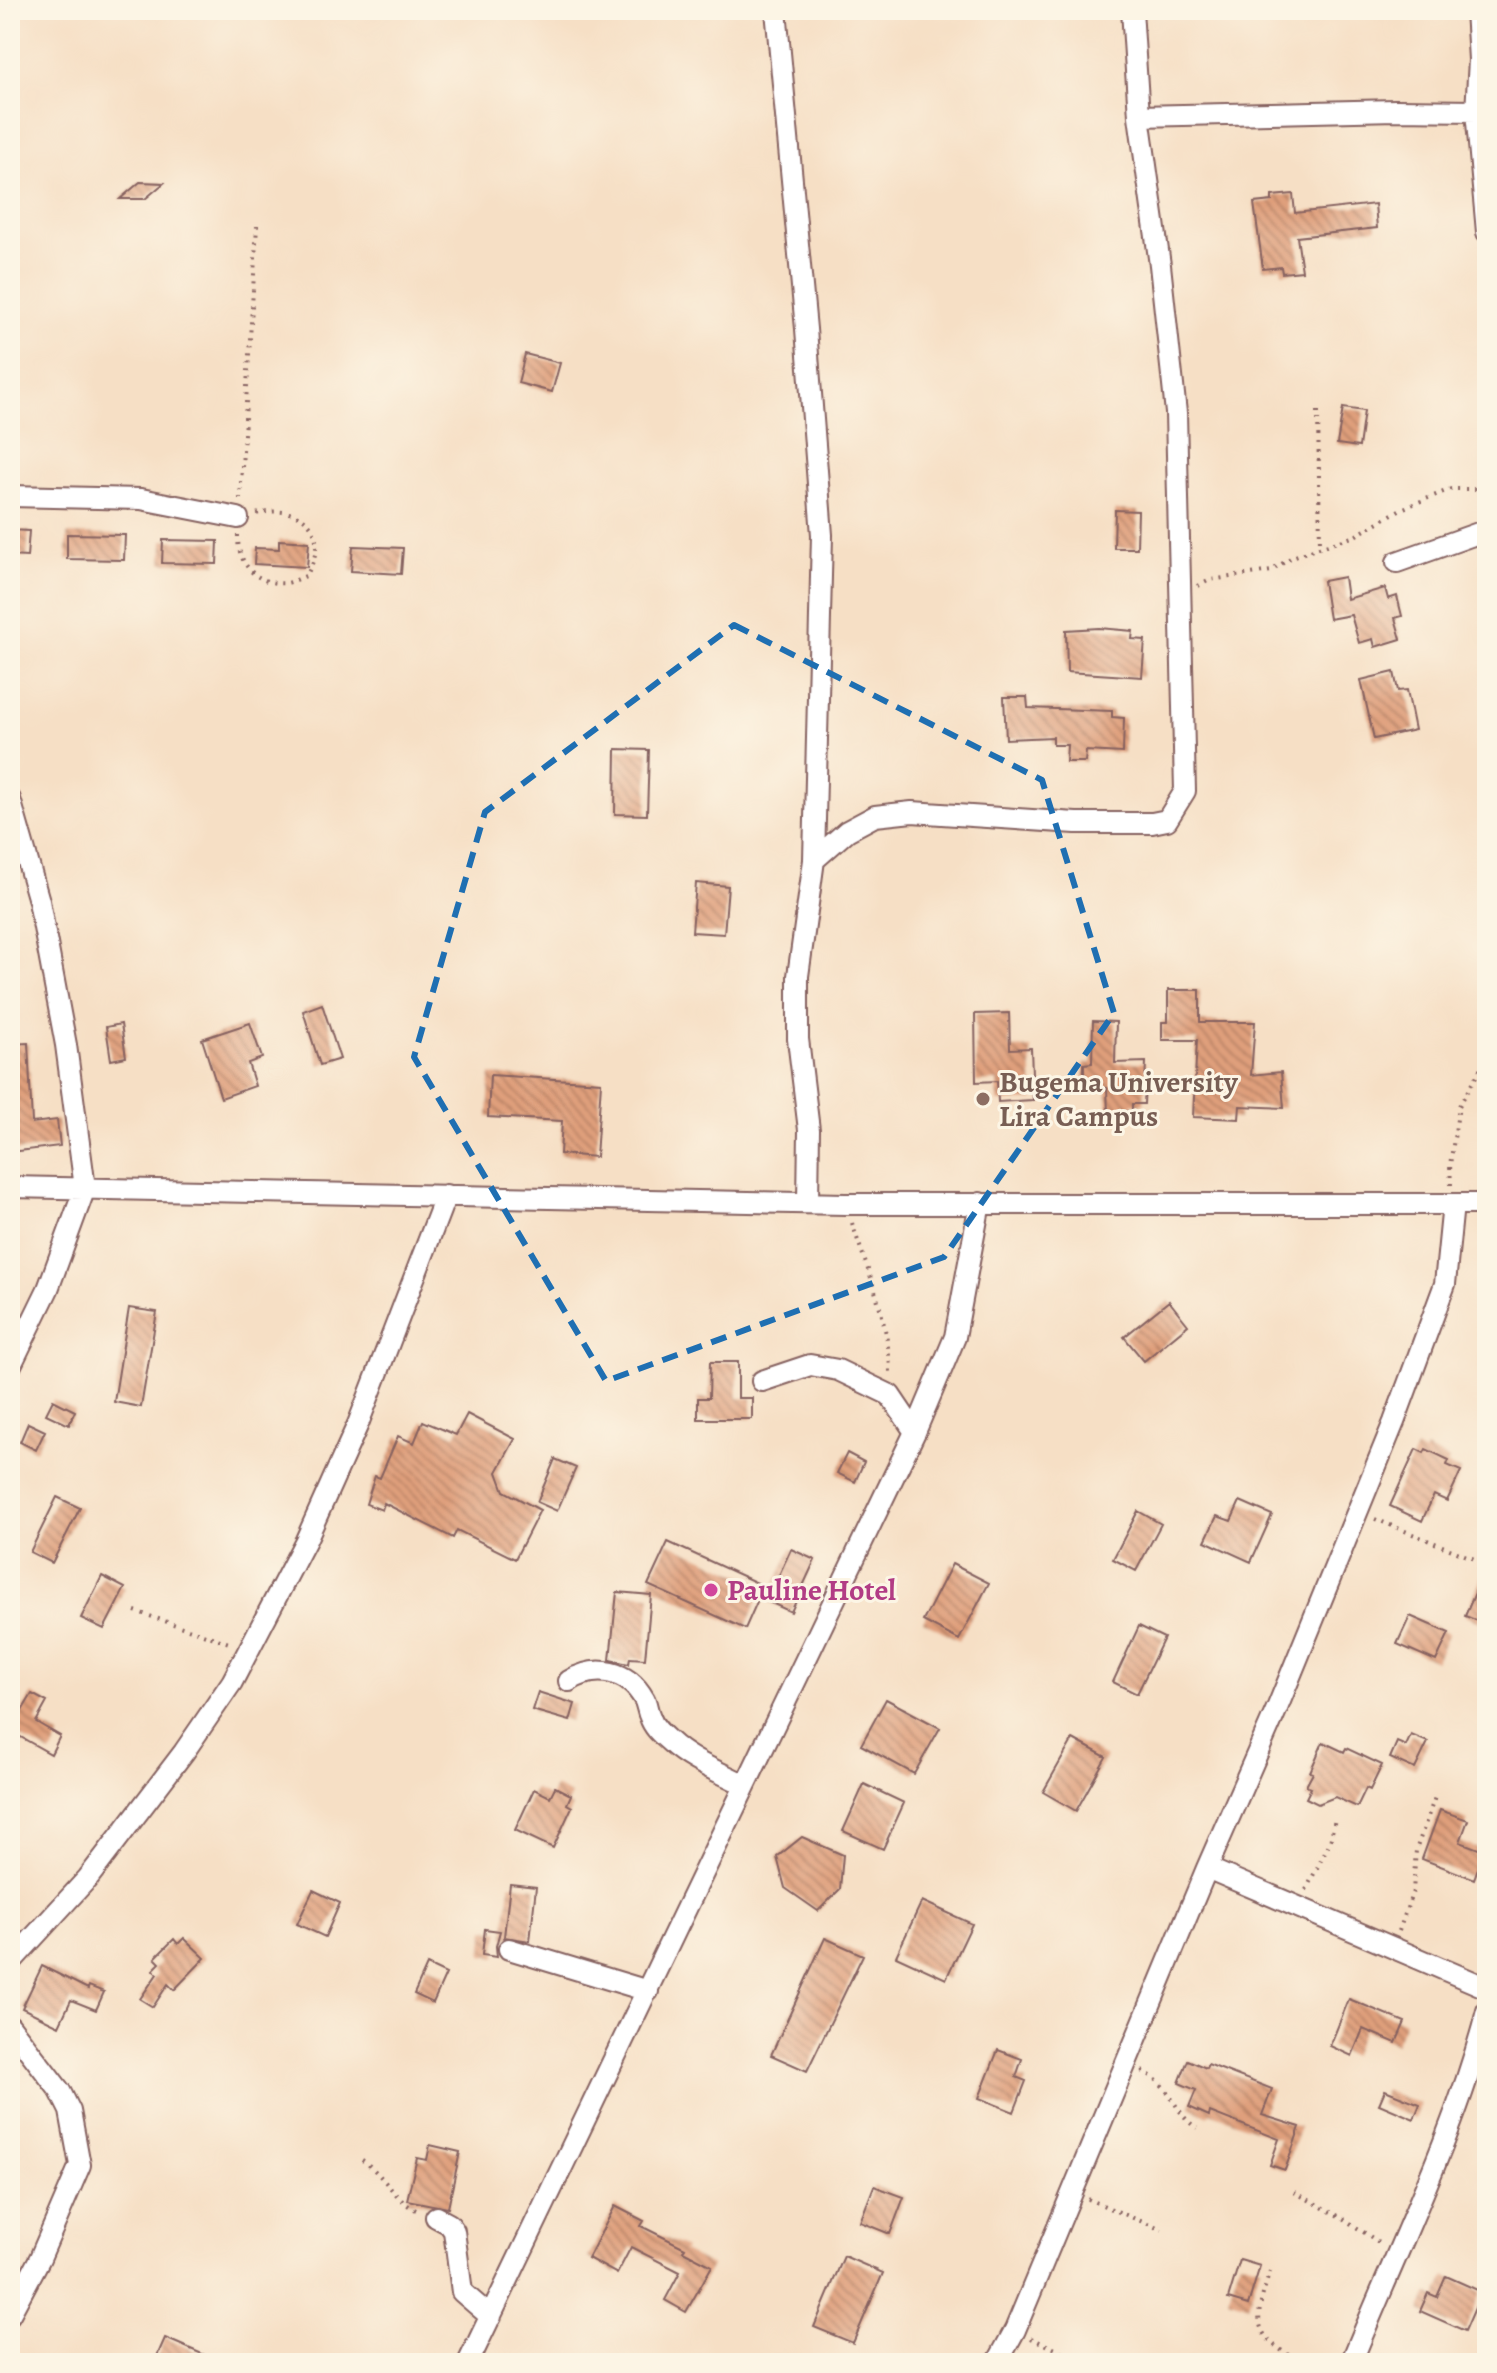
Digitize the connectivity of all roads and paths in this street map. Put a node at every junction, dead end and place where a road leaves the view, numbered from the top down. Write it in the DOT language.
graph roads {
  1 [pos="776,10"];
  2 [pos="1132,10"];
  3 [pos="1476,10"];
  4 [pos="1476,111"];
  5 [pos="1139,116"];
  6 [pos="257,226"];
  7 [pos="1487,232"];
  8 [pos="1318,411"];
  9 [pos="10,496"];
  10 [pos="1487,500"];
  11 [pos="238,518"];
  12 [pos="1487,530"];
  13 [pos="1320,547"];
  14 [pos="1397,562"];
  15 [pos="1181,594"];
  16 [pos="10,799"];
  17 [pos="814,860"];
  18 [pos="1486,1059"];
  19 [pos="10,1187"];
  20 [pos="85,1188"];
  21 [pos="446,1195"];
  22 [pos="808,1202"];
  23 [pos="980,1203"];
  24 [pos="845,1204"];
  25 [pos="1453,1204"];
  26 [pos="1487,1204"];
  27 [pos="10,1367"];
  28 [pos="762,1381"];
  29 [pos="890,1395"];
  30 [pos="915,1432"];
  31 [pos="1358,1512"];
  32 [pos="1487,1564"];
  33 [pos="135,1611"];
  34 [pos="249,1650"];
  35 [pos="569,1681"];
  36 [pos="745,1785"];
  37 [pos="1435,1797"];
  38 [pos="1335,1819"];
  39 [pos="1207,1868"];
  40 [pos="1297,1906"];
  41 [pos="1391,1947"];
  42 [pos="509,1949"];
  43 [pos="10,1963"];
  44 [pos="1487,1988"];
  45 [pos="648,1991"];
  46 [pos="1487,2011"];
  47 [pos="10,2026"];
  48 [pos="1126,2063"];
  49 [pos="1197,2128"];
  50 [pos="362,2160"];
  51 [pos="1070,2192"];
  52 [pos="1294,2192"];
  53 [pos="436,2217"];
  54 [pos="1162,2230"];
  55 [pos="1396,2253"];
  56 [pos="1270,2271"];
  57 [pos="10,2314"];
  58 [pos="491,2317"];
  59 [pos="1015,2330"];
  60 [pos="468,2363"];
  61 [pos="997,2363"];
  62 [pos="1087,2363"];
  63 [pos="1302,2363"];
  64 [pos="1351,2363"];
  1 -- 17 [label="street"];
  2 -- 5 [label="street"];
  3 -- 4 [label="street"];
  4 -- 5 [label="street"];
  4 -- 7 [label="street"];
  5 -- 15 [label="street"];
  6 -- 11 [label="path"];
  8 -- 13 [label="path"];
  9 -- 11 [label="street"];
  10 -- 13 [label="path"];
  11 -- 11 [label="path"];
  12 -- 14 [label="street"];
  13 -- 15 [label="path"];
  15 -- 17 [label="street"];
  16 -- 20 [label="street"];
  17 -- 22 [label="street"];
  18 -- 25 [label="path"];
  19 -- 20 [label="street"];
  20 -- 21 [label="street"];
  20 -- 27 [label="street"];
  21 -- 22 [label="street"];
  21 -- 34 [label="street"];
  22 -- 24 [label="street"];
  23 -- 24 [label="street"];
  23 -- 25 [label="street"];
  23 -- 30 [label="street"];
  24 -- 29 [label="path"];
  25 -- 26 [label="street"];
  25 -- 31 [label="street"];
  28 -- 29 [label="street"];
  29 -- 30 [label="street"];
  30 -- 36 [label="street"];
  31 -- 32 [label="path"];
  31 -- 39 [label="street"];
  33 -- 34 [label="path"];
  34 -- 43 [label="street"];
  35 -- 36 [label="street"];
  36 -- 45 [label="street"];
  37 -- 41 [label="path"];
  38 -- 40 [label="path"];
  39 -- 40 [label="street"];
  39 -- 48 [label="street"];
  40 -- 41 [label="street"];
  41 -- 44 [label="street"];
  42 -- 45 [label="street"];
  45 -- 58 [label="street"];
  46 -- 55 [label="street"];
  47 -- 57 [label="street"];
  48 -- 49 [label="path"];
  48 -- 51 [label="street"];
  50 -- 53 [label="path"];
  51 -- 54 [label="path"];
  51 -- 59 [label="street"];
  52 -- 55 [label="path"];
  53 -- 58 [label="street"];
  55 -- 64 [label="street"];
  56 -- 63 [label="path"];
  58 -- 60 [label="street"];
  59 -- 61 [label="street"];
  59 -- 62 [label="path"];
}
